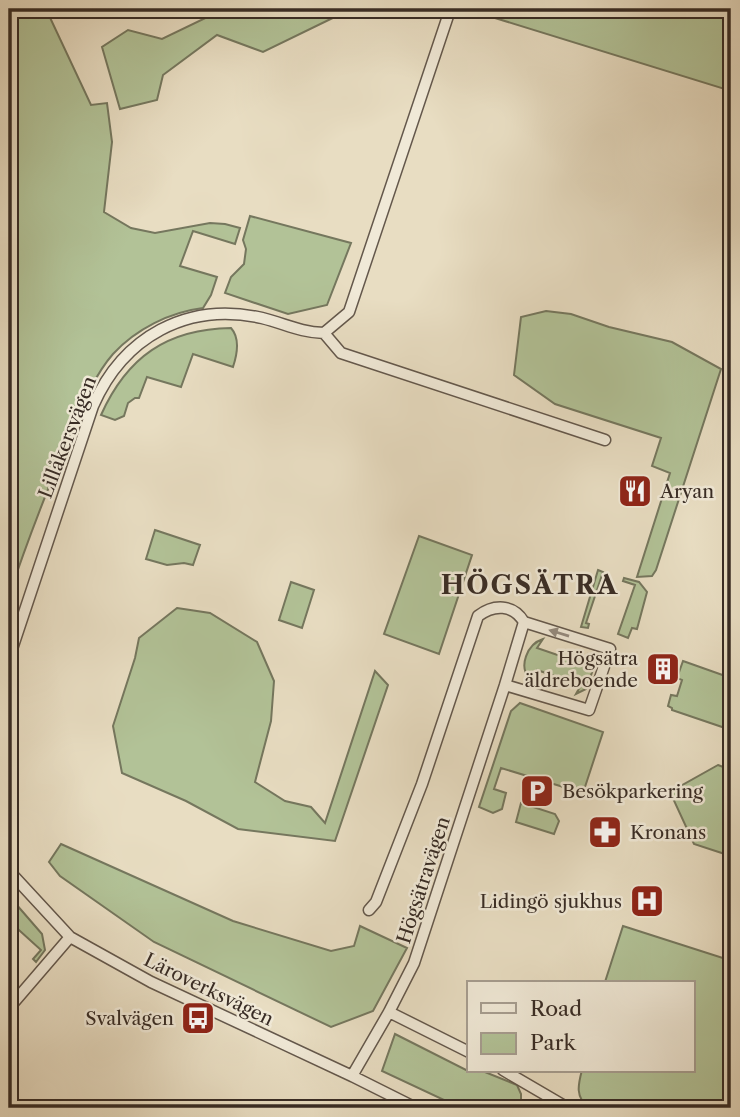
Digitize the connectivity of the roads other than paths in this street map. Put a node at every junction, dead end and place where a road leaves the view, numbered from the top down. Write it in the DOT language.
graph roads {
  1 [pos="447,16"];
  2 [pos="324,333"];
  3 [pos="605,440"];
  4 [pos="524,622"];
  5 [pos="9,658"];
  6 [pos="505,685"];
  7 [pos="9,871"];
  8 [pos="369,910"];
  9 [pos="70,937"];
  10 [pos="9,1008"];
  11 [pos="389,1012"];
  12 [pos="467,1051"];
  13 [pos="506,1072"];
  14 [pos="352,1076"];
  15 [pos="416,1108"];
  16 [pos="568,1108"];
  1 -- 2 [label="street"];
  2 -- 3 [label="street"];
  2 -- 5 [label="street, Lillåkersvägen"];
  4 -- 6 [label="street, Högsätravägen"];
  6 -- 4 [label="street, Högsätravägen, one-way"];
  4 -- 8 [label="street, Högsätravägen"];
  6 -- 11 [label="street, Högsätravägen"];
  7 -- 9 [label="street, Läroverksvägen"];
  9 -- 10 [label="street"];
  9 -- 14 [label="street, Läroverksvägen"];
  11 -- 12 [label="street"];
  11 -- 14 [label="street, Högsätravägen"];
  13 -- 16 [label="street"];
  14 -- 15 [label="street, Läroverksvägen"];
}
